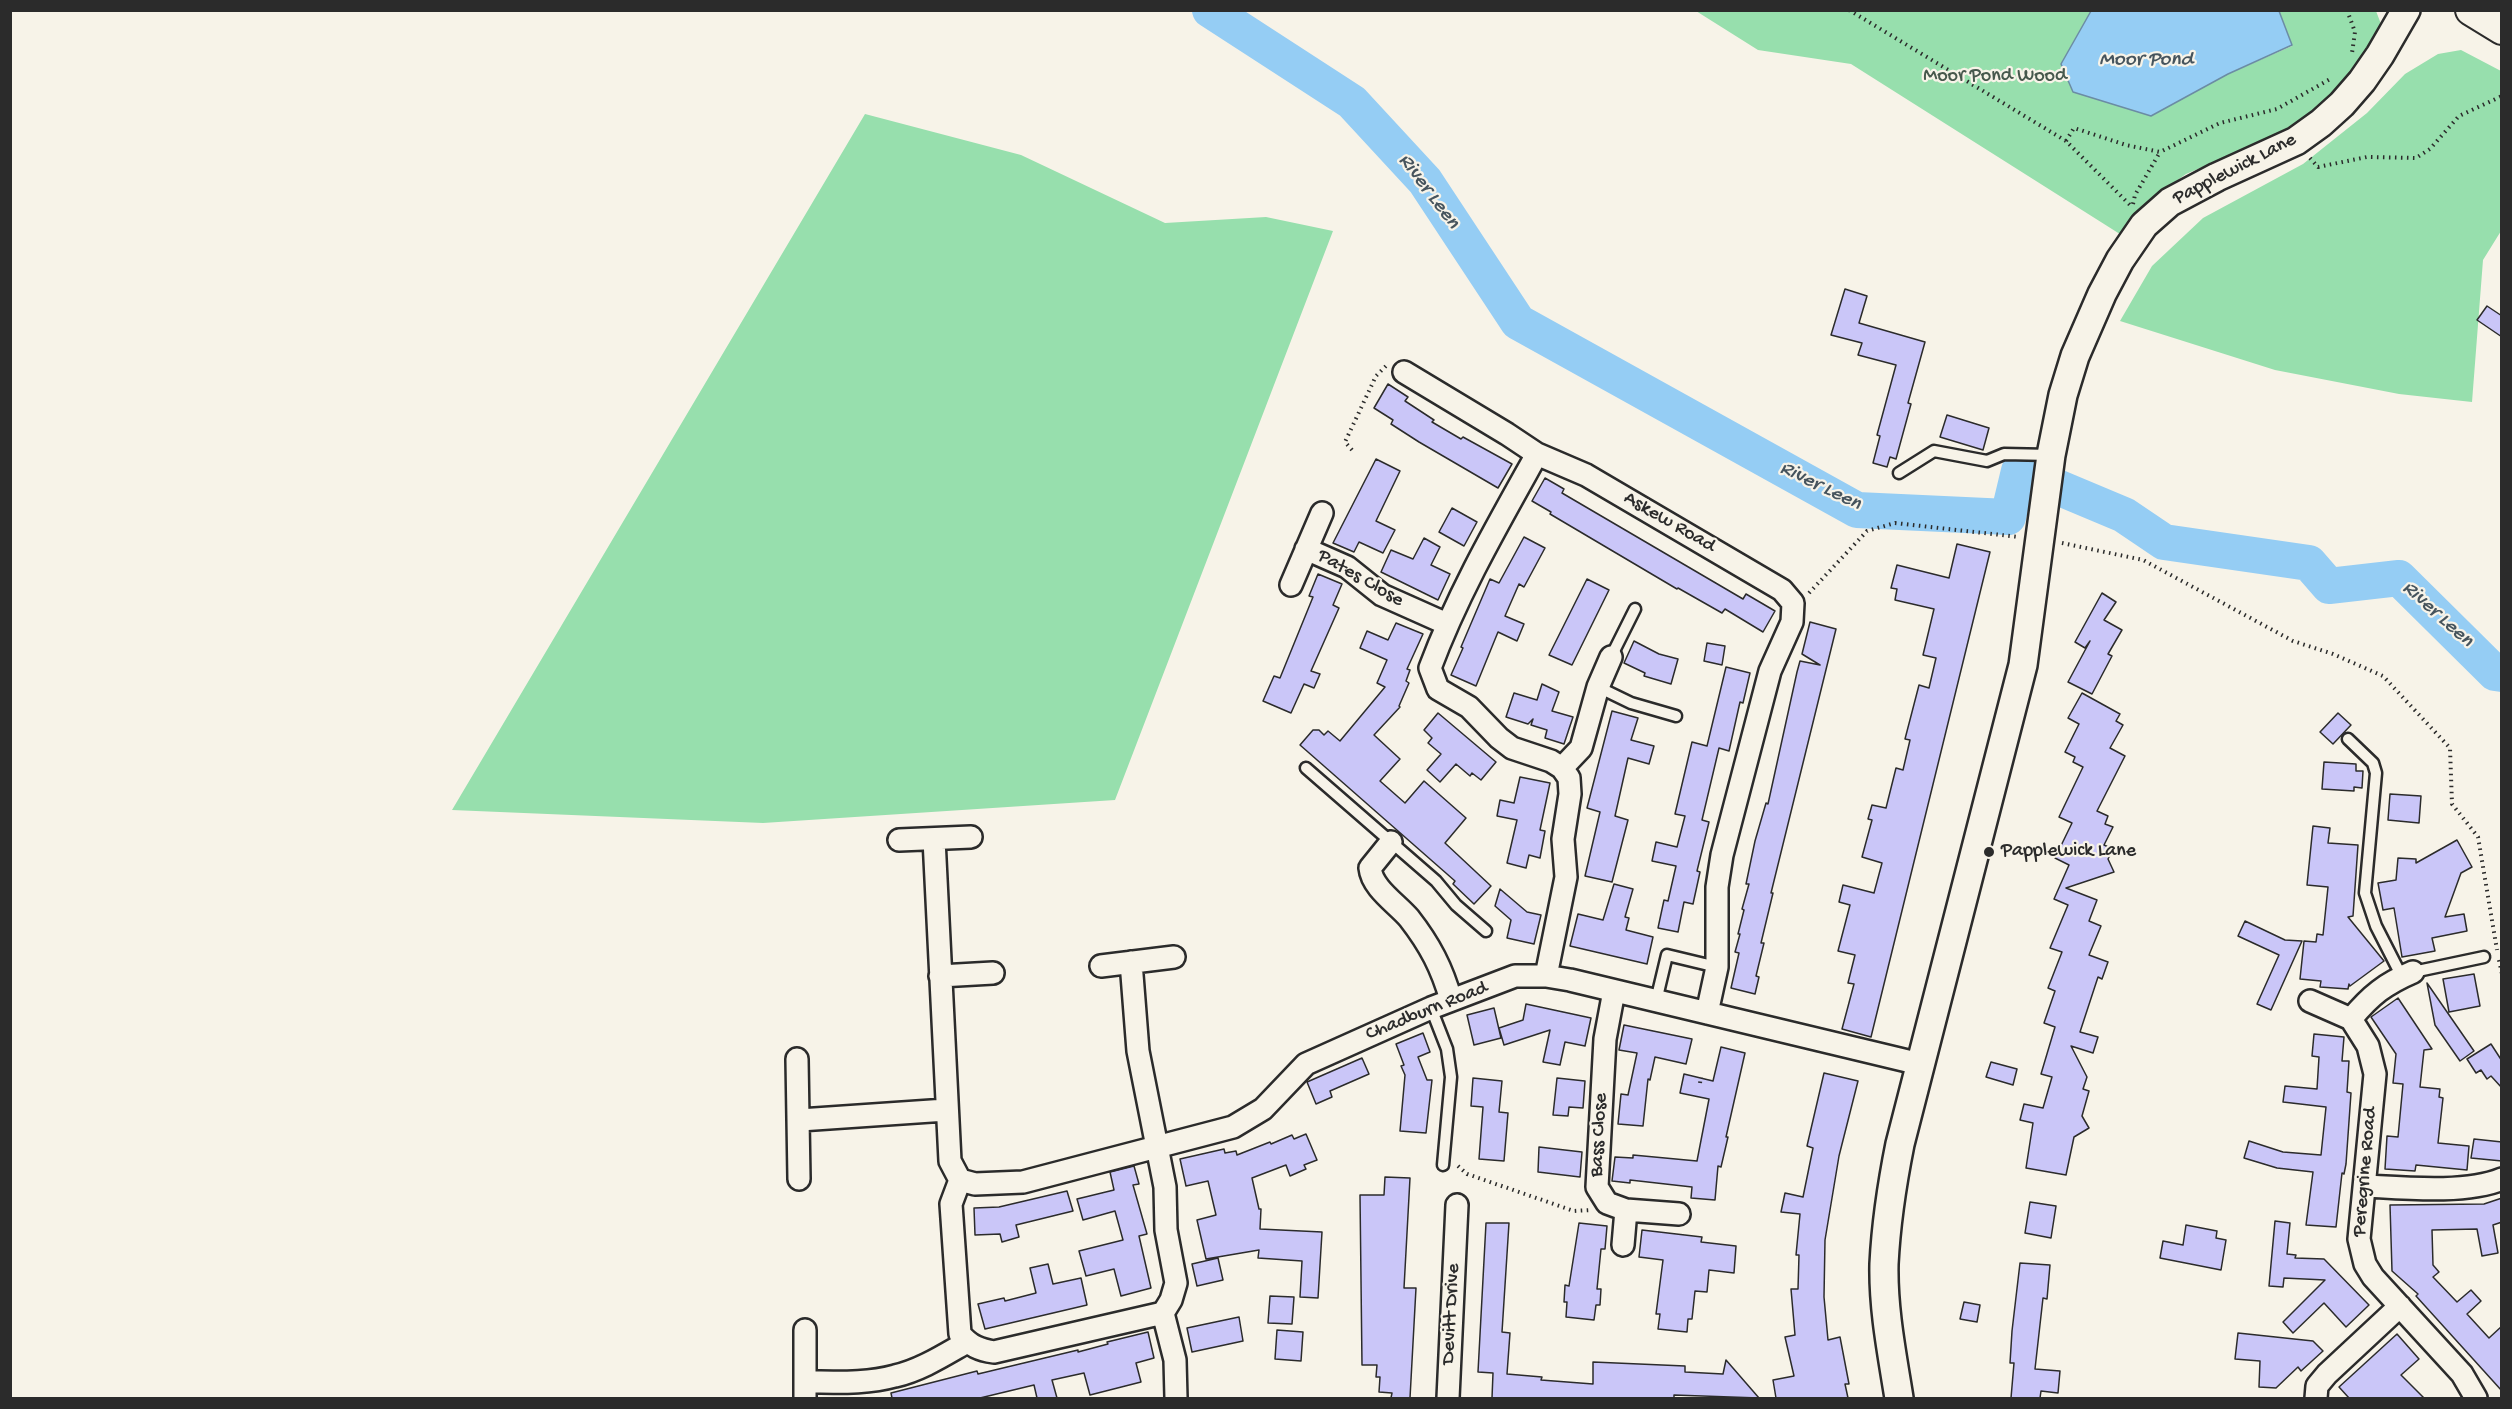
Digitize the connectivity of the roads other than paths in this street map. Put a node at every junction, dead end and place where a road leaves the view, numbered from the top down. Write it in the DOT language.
graph roads {
  1 [pos="2406,10"];
  2 [pos="2471,10"];
  3 [pos="2502,29"];
  4 [pos="1404,372"];
  5 [pos="1537,454"];
  6 [pos="2051,455"];
  7 [pos="1899,473"];
  8 [pos="1322,513"];
  9 [pos="1306,549"];
  10 [pos="1291,585"];
  11 [pos="1635,609"];
  12 [pos="1447,624"];
  13 [pos="1611,657"];
  14 [pos="1598,687"];
  15 [pos="1676,716"];
  16 [pos="2348,739"];
  17 [pos="1306,768"];
  18 [pos="1562,768"];
  19 [pos="971,837"];
  20 [pos="934,839"];
  21 [pos="899,840"];
  22 [pos="1391,842"];
  23 [pos="1486,931"];
  24 [pos="1174,957"];
  25 [pos="2484,957"];
  26 [pos="1131,962"];
  27 [pos="1101,966"];
  28 [pos="1717,967"];
  29 [pos="993,973"];
  30 [pos="2407,974"];
  31 [pos="940,976"];
  32 [pos="1546,976"];
  33 [pos="1614,991"];
  34 [pos="1656,1001"];
  35 [pos="2310,1001"];
  36 [pos="1441,1004"];
  37 [pos="1707,1013"];
  38 [pos="2351,1019"];
  39 [pos="797,1059"];
  40 [pos="1920,1064"];
  41 [pos="946,1110"];
  42 [pos="800,1120"];
  43 [pos="1156,1149"];
  44 [pos="1443,1165"];
  45 [pos="799,1179"];
  46 [pos="2502,1179"];
  47 [pos="960,1180"];
  48 [pos="2365,1186"];
  49 [pos="1457,1205"];
  50 [pos="1617,1206"];
  51 [pos="1679,1214"];
  52 [pos="1623,1245"];
  53 [pos="2400,1306"];
  54 [pos="1163,1313"];
  55 [pos="805,1330"];
  56 [pos="967,1342"];
  57 [pos="806,1390"];
  58 [pos="1176,1398"];
  59 [pos="1448,1398"];
  60 [pos="1899,1398"];
  61 [pos="2316,1398"];
  62 [pos="2476,1398"];
  1 -- 6 [label="street, Papplewick Lane"];
  2 -- 3 [label="main road"];
  4 -- 5 [label="street, Askew Road"];
  5 -- 12 [label="street"];
  5 -- 28 [label="street, Askew Road"];
  6 -- 7 [label="lane"];
  6 -- 40 [label="street, Papplewick Lane"];
  8 -- 9 [label="street"];
  9 -- 10 [label="street"];
  9 -- 12 [label="street, Pates Close"];
  11 -- 13 [label="lane"];
  12 -- 18 [label="street"];
  13 -- 14 [label="street"];
  14 -- 15 [label="lane"];
  14 -- 18 [label="street"];
  16 -- 30 [label="lane"];
  17 -- 22 [label="lane"];
  18 -- 32 [label="street"];
  19 -- 20 [label="street"];
  20 -- 21 [label="street"];
  20 -- 31 [label="street"];
  22 -- 23 [label="lane"];
  22 -- 36 [label="street"];
  24 -- 26 [label="street"];
  25 -- 30 [label="lane"];
  26 -- 27 [label="street"];
  26 -- 43 [label="street"];
  28 -- 34 [label="lane"];
  28 -- 37 [label="street"];
  29 -- 31 [label="street"];
  30 -- 38 [label="street"];
  31 -- 41 [label="street"];
  32 -- 33 [label="street, Chadburn Road"];
  32 -- 36 [label="street, Chadburn Road"];
  33 -- 34 [label="street, Chadburn Road"];
  33 -- 50 [label="street, Bass Close"];
  34 -- 37 [label="street, Chadburn Road"];
  35 -- 38 [label="street"];
  36 -- 43 [label="street, Chadburn Road"];
  36 -- 44 [label="lane"];
  37 -- 40 [label="street, Chadburn Road"];
  38 -- 48 [label="street, Peregrine Road"];
  39 -- 42 [label="street"];
  40 -- 60 [label="street, Papplewick Lane"];
  41 -- 42 [label="street"];
  41 -- 47 [label="street"];
  42 -- 45 [label="street"];
  43 -- 47 [label="street, Chadburn Road"];
  43 -- 54 [label="street"];
  46 -- 48 [label="street"];
  47 -- 56 [label="street"];
  48 -- 53 [label="street, Peregrine Road"];
  49 -- 59 [label="street, Devitt Drive"];
  50 -- 51 [label="street"];
  50 -- 52 [label="street"];
  53 -- 61 [label="street"];
  53 -- 62 [label="street, Peregrine Road"];
  54 -- 56 [label="street"];
  54 -- 58 [label="street"];
  55 -- 57 [label="street"];
  56 -- 57 [label="street"];
}
